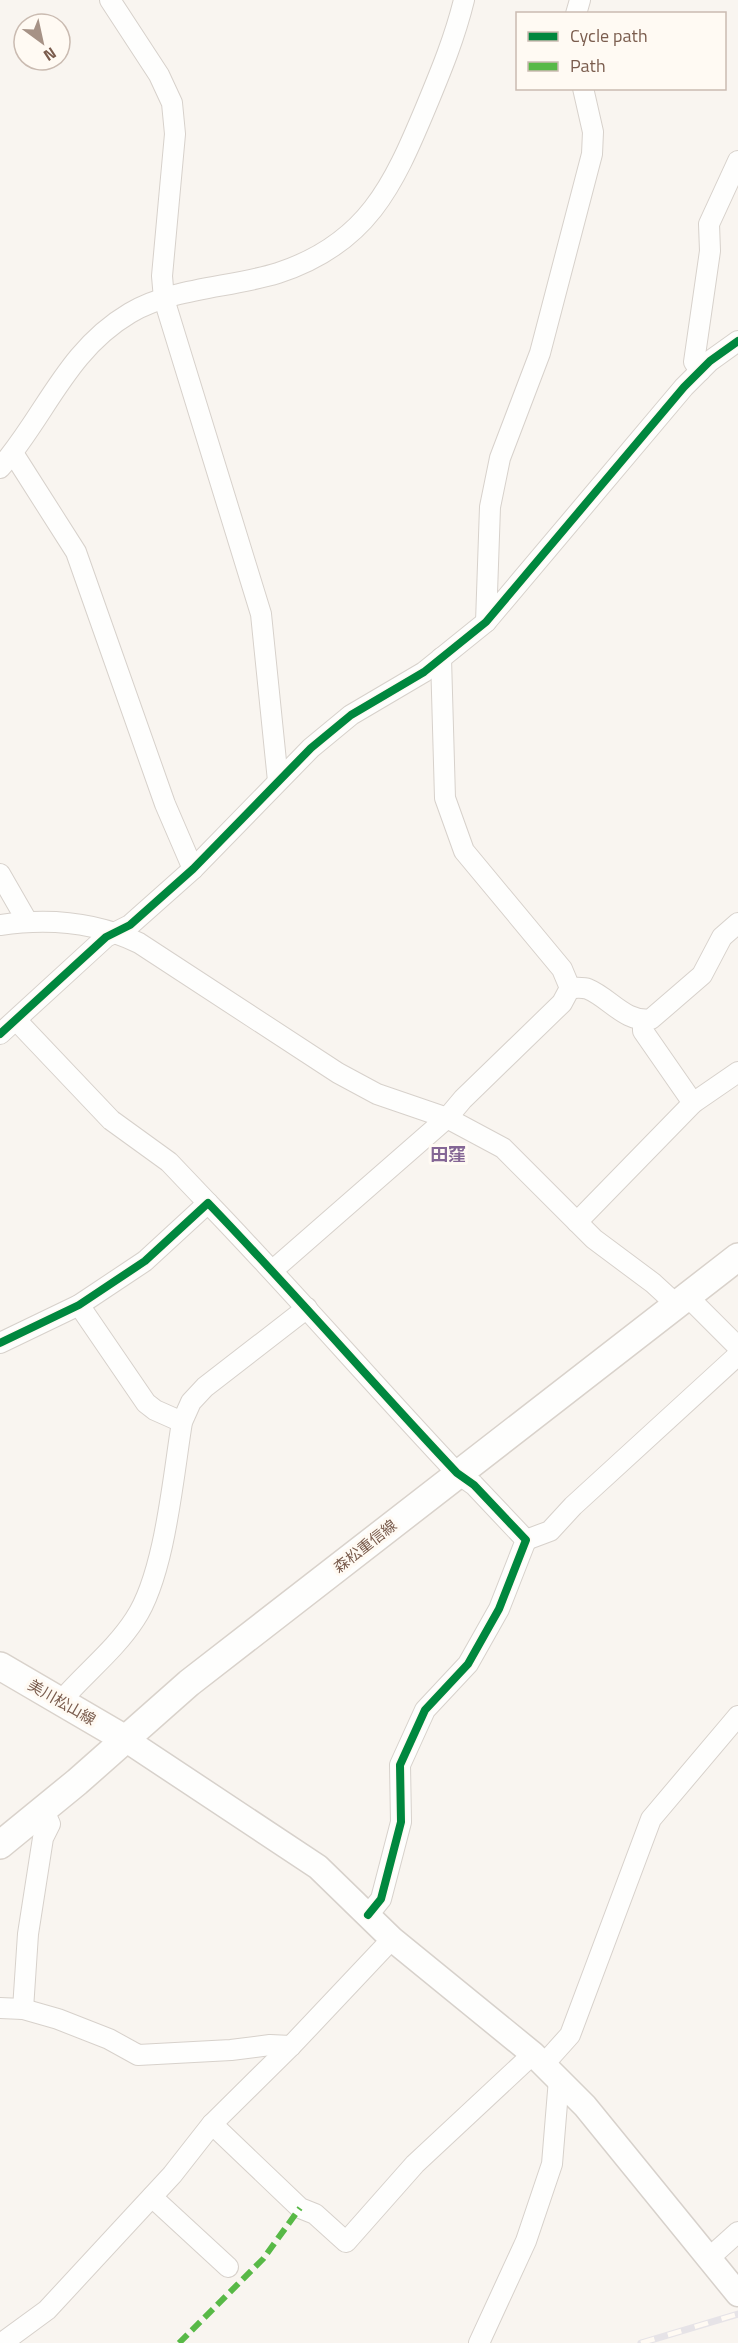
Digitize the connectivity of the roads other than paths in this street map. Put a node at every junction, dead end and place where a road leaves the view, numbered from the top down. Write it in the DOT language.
graph roads {
  1 [pos="110,0"];
  2 [pos="464,0"];
  3 [pos="583,90"];
  4 [pos="738,161"];
  5 [pos="164,299"];
  6 [pos="738,341"];
  7 [pos="700,370"];
  8 [pos="6,461"];
  9 [pos="486,622"];
  10 [pos="441,658"];
  11 [pos="278,781"];
  12 [pos="193,869"];
  13 [pos="0,874"];
  14 [pos="27,921"];
  15 [pos="738,923"];
  16 [pos="0,925"];
  17 [pos="116,932"];
  18 [pos="570,988"];
  19 [pos="643,1020"];
  20 [pos="17,1021"];
  21 [pos="0,1034"];
  22 [pos="738,1072"];
  23 [pos="693,1103"];
  24 [pos="447,1118"];
  25 [pos="208,1203"];
  26 [pos="577,1222"];
  27 [pos="738,1257"];
  28 [pos="273,1270"];
  29 [pos="683,1302"];
  30 [pos="79,1305"];
  31 [pos="307,1308"];
  32 [pos="0,1343"];
  33 [pos="738,1347"];
  34 [pos="738,1355"];
  35 [pos="182,1422"];
  36 [pos="457,1473"];
  37 [pos="526,1540"];
  38 [pos="0,1665"];
  39 [pos="61,1701"];
  40 [pos="738,1716"];
  41 [pos="125,1739"];
  42 [pos="44,1811"];
  43 [pos="0,1845"];
  44 [pos="368,1915"];
  45 [pos="392,1939"];
  46 [pos="0,2008"];
  47 [pos="23,2009"];
  48 [pos="291,2046"];
  49 [pos="545,2066"];
  50 [pos="212,2124"];
  51 [pos="152,2197"];
  52 [pos="738,2232"];
  53 [pos="708,2259"];
  54 [pos="228,2267"];
  55 [pos="738,2294"];
  56 [pos="2,2343"];
  57 [pos="479,2343"];
  1 -- 5 [label="street"];
  2 -- 5 [label="street"];
  3 -- 9 [label="street"];
  4 -- 7 [label="street"];
  5 -- 8 [label="street"];
  5 -- 11 [label="street"];
  6 -- 7 [label="street"];
  7 -- 9 [label="street"];
  8 -- 12 [label="street"];
  9 -- 10 [label="street"];
  10 -- 11 [label="street"];
  10 -- 18 [label="street"];
  11 -- 12 [label="street"];
  12 -- 17 [label="street"];
  13 -- 14 [label="street"];
  14 -- 16 [label="street"];
  14 -- 17 [label="street"];
  15 -- 19 [label="street"];
  17 -- 20 [label="street"];
  17 -- 24 [label="street"];
  18 -- 19 [label="street"];
  18 -- 24 [label="street"];
  19 -- 23 [label="street"];
  20 -- 21 [label="street"];
  20 -- 25 [label="street"];
  22 -- 23 [label="street"];
  23 -- 26 [label="street"];
  24 -- 26 [label="street"];
  24 -- 28 [label="street"];
  25 -- 28 [label="street"];
  25 -- 30 [label="street"];
  26 -- 29 [label="street"];
  27 -- 29 [label="main road, 森松重信線"];
  28 -- 31 [label="street"];
  29 -- 33 [label="street"];
  29 -- 36 [label="main road, 森松重信線"];
  30 -- 32 [label="street"];
  30 -- 35 [label="street"];
  31 -- 35 [label="street"];
  31 -- 36 [label="street"];
  34 -- 37 [label="street"];
  35 -- 39 [label="street"];
  36 -- 37 [label="street"];
  36 -- 41 [label="main road, 森松重信線"];
  37 -- 44 [label="street"];
  38 -- 39 [label="main road, 美川松山線"];
  39 -- 41 [label="main road, 美川松山線"];
  40 -- 49 [label="street"];
  41 -- 42 [label="main road, 森松重信線"];
  41 -- 44 [label="street"];
  42 -- 43 [label="main road, 森松重信線"];
  42 -- 47 [label="street"];
  44 -- 45 [label="street"];
  45 -- 48 [label="street"];
  45 -- 49 [label="street"];
  46 -- 47 [label="street"];
  47 -- 48 [label="street"];
  48 -- 50 [label="street"];
  49 -- 50 [label="street"];
  49 -- 53 [label="street"];
  49 -- 57 [label="street"];
  50 -- 51 [label="street"];
  51 -- 54 [label="street"];
  51 -- 56 [label="street"];
  52 -- 53 [label="street"];
  53 -- 55 [label="street"];
}
